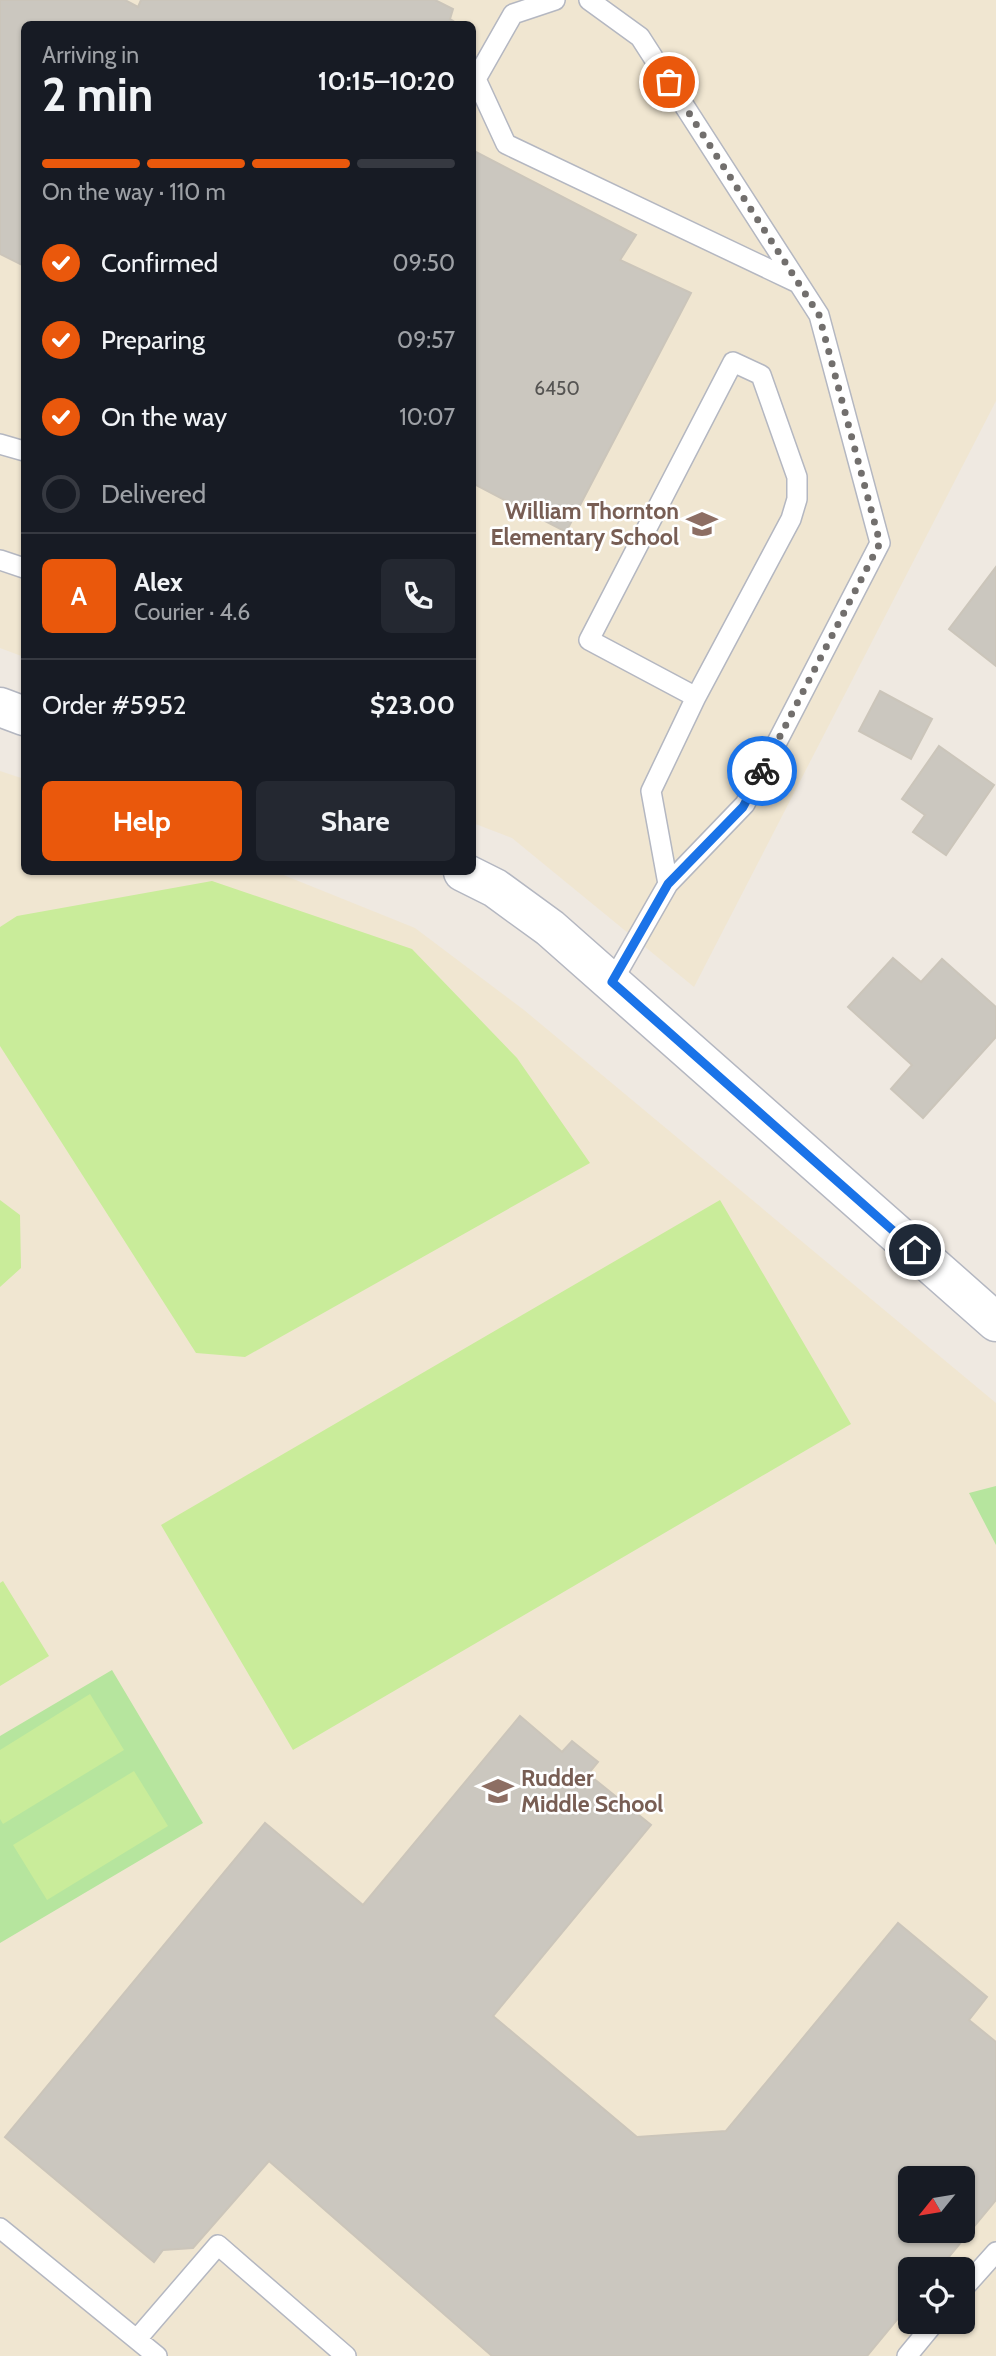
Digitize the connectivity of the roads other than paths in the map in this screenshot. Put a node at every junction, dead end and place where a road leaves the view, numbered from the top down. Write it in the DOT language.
graph roads {
  1 [pos="555,0"];
  2 [pos="589,0"];
  3 [pos="799,283"];
  4 [pos="0,444"];
  5 [pos="21,450"];
  6 [pos="0,560"];
  7 [pos="21,567"];
  8 [pos="696,697"];
  9 [pos="0,707"];
  10 [pos="21,715"];
  11 [pos="469,875"];
  12 [pos="668,884"];
  13 [pos="612,982"];
  14 [pos="996,1322"];
  15 [pos="0,2228"];
  16 [pos="996,2252"];
  17 [pos="975,2275"];
  18 [pos="925,2334"];
  19 [pos="137,2339"];
  20 [pos="157,2356"];
  21 [pos="346,2356"];
  22 [pos="907,2356"];
  1 -- 3 [label="lane"];
  2 -- 3 [label="lane"];
  3 -- 12 [label="lane"];
  4 -- 5 [label="lane"];
  6 -- 7 [label="lane"];
  8 -- 8 [label="lane"];
  8 -- 12 [label="lane"];
  9 -- 10 [label="street"];
  11 -- 13 [label="street"];
  12 -- 13 [label="lane"];
  13 -- 14 [label="street"];
  15 -- 19 [label="lane"];
  16 -- 17 [label="lane"];
  18 -- 22 [label="lane"];
  19 -- 20 [label="lane"];
  19 -- 21 [label="lane"];
}
